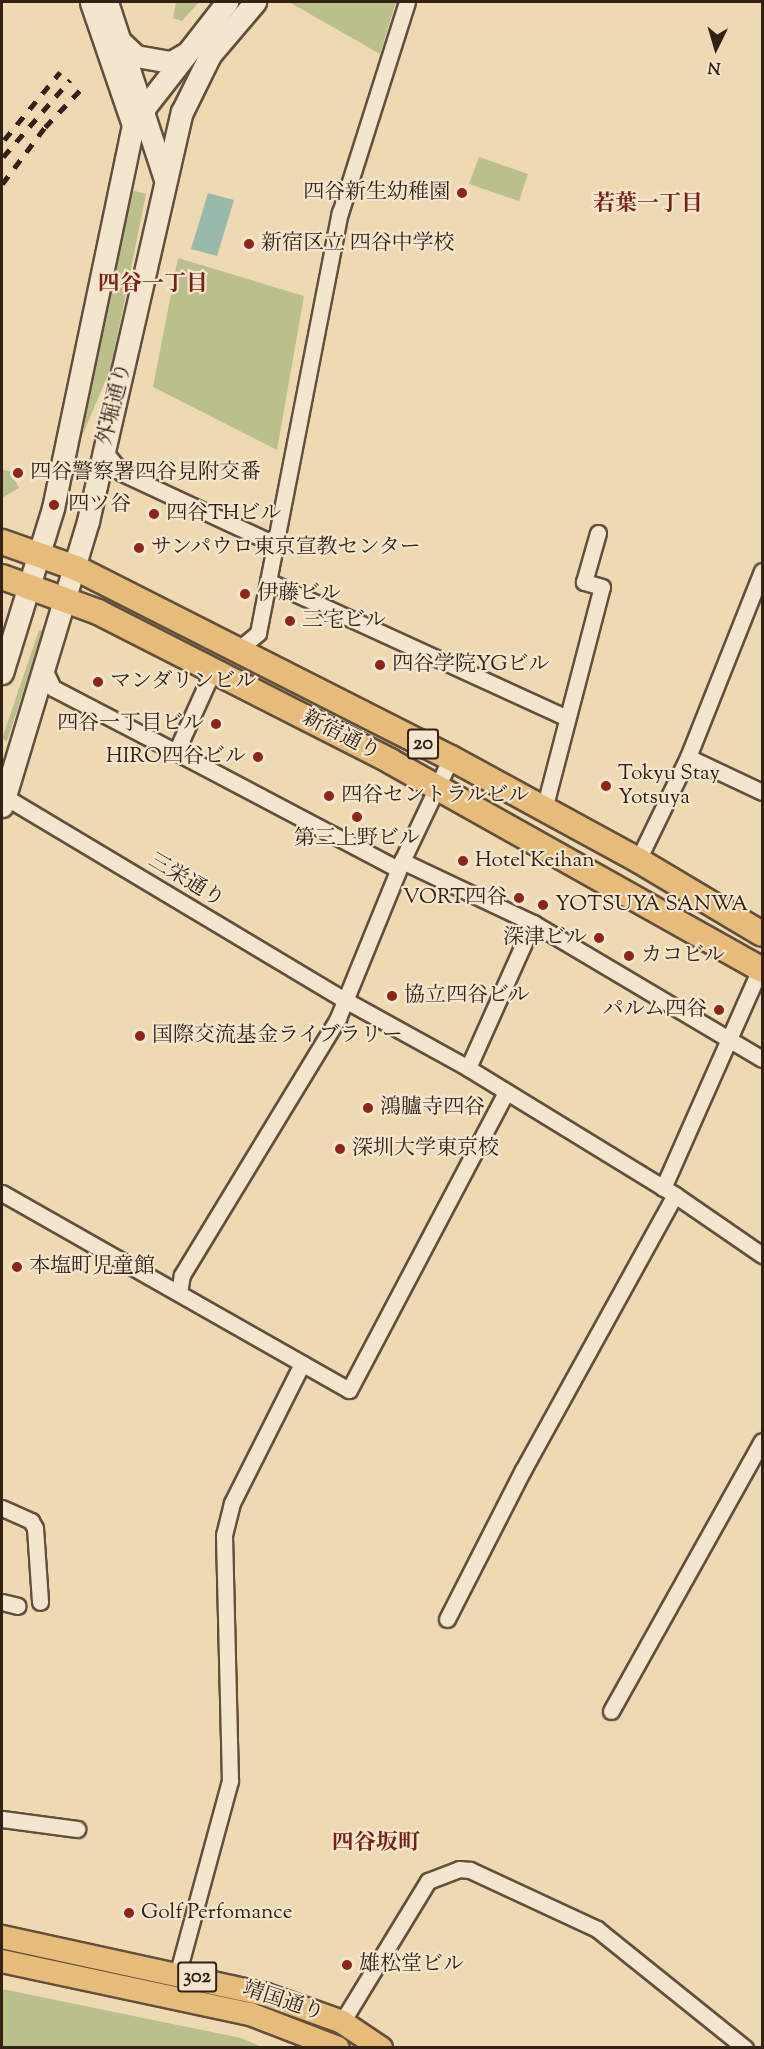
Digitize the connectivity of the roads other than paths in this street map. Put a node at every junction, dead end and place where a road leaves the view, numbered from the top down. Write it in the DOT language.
graph roads {
  1 [pos="91,2"];
  2 [pos="107,2"];
  3 [pos="227,2"];
  4 [pos="255,2"];
  5 [pos="407,2"];
  6 [pos="121,42"];
  7 [pos="185,54"];
  8 [pos="210,55"];
  9 [pos="115,69"];
  10 [pos="135,86"];
  11 [pos="158,87"];
  12 [pos="138,117"];
  13 [pos="166,180"];
  14 [pos="104,451"];
  15 [pos="598,533"];
  16 [pos="276,537"];
  17 [pos="2,542"];
  18 [pos="40,554"];
  19 [pos="76,568"];
  20 [pos="762,571"];
  21 [pos="2,577"];
  22 [pos="268,581"];
  23 [pos="29,586"];
  24 [pos="67,601"];
  25 [pos="239,649"];
  26 [pos="213,670"];
  27 [pos="45,671"];
  28 [pos="2,673"];
  29 [pos="567,718"];
  30 [pos="176,752"];
  31 [pos="688,757"];
  32 [pos="451,758"];
  33 [pos="437,786"];
  34 [pos="762,792"];
  35 [pos="2,800"];
  36 [pos="543,809"];
  37 [pos="638,860"];
  38 [pos="400,865"];
  39 [pos="533,923"];
  40 [pos="762,934"];
  41 [pos="761,970"];
  42 [pos="345,1000"];
  43 [pos="730,1040"];
  44 [pos="762,1059"];
  45 [pos="468,1068"];
  46 [pos="506,1092"];
  47 [pos="669,1192"];
  48 [pos="2,1193"];
  49 [pos="762,1255"];
  50 [pos="179,1293"];
  51 [pos="302,1364"];
  52 [pos="762,1441"];
  53 [pos="2,1508"];
  54 [pos="2,1602"];
  55 [pos="40,1602"];
  56 [pos="18,1606"];
  57 [pos="447,1620"];
  58 [pos="611,1711"];
  59 [pos="2,1819"];
  60 [pos="77,1829"];
  61 [pos="2,1936"];
  62 [pos="2,1961"];
  63 [pos="178,1972"];
  64 [pos="342,2022"];
  65 [pos="338,2048"];
  66 [pos="381,2048"];
  67 [pos="745,2048"];
  1 -- 9 [label="main road, 外堀通り"];
  2 -- 6 [label="main road, 外堀通り"];
  3 -- 7 [label="main road"];
  4 -- 8 [label="main road"];
  5 -- 16 [label="street"];
  6 -- 7 [label="main road"];
  6 -- 10 [label="main road, 外堀通り"];
  7 -- 11 [label="main road"];
  8 -- 11 [label="main road"];
  8 -- 13 [label="main road"];
  9 -- 10 [label="main road"];
  9 -- 12 [label="main road, 外堀通り"];
  10 -- 11 [label="main road"];
  10 -- 12 [label="main road, 外堀通り"];
  11 -- 12 [label="main road"];
  12 -- 13 [label="main road, 外堀通り"];
  12 -- 18 [label="main road, 外堀通り"];
  13 -- 14 [label="main road, 外堀通り"];
  14 -- 16 [label="street"];
  14 -- 19 [label="main road, 外堀通り"];
  15 -- 29 [label="street"];
  16 -- 22 [label="street"];
  17 -- 18 [label="highway, 新宿通り / 20"];
  18 -- 19 [label="highway, 新宿通り / 20"];
  18 -- 23 [label="main road, 外堀通り"];
  19 -- 24 [label="main road, 外堀通り"];
  19 -- 25 [label="highway, 新宿通り / 20"];
  20 -- 31 [label="street"];
  21 -- 23 [label="highway, 新宿通り / 20"];
  22 -- 25 [label="street"];
  22 -- 29 [label="street"];
  23 -- 24 [label="highway, 新宿通り / 20"];
  23 -- 28 [label="main road, 外堀通り"];
  24 -- 26 [label="highway, 新宿通り / 20"];
  24 -- 27 [label="main road, 外堀通り"];
  25 -- 32 [label="highway, 新宿通り / 20"];
  26 -- 30 [label="street"];
  26 -- 33 [label="highway, 新宿通り / 20"];
  27 -- 30 [label="street"];
  27 -- 35 [label="main road, 外堀通り"];
  29 -- 36 [label="street"];
  30 -- 38 [label="street"];
  31 -- 34 [label="street"];
  31 -- 37 [label="street"];
  32 -- 33 [label="street"];
  32 -- 36 [label="highway, 新宿通り / 20"];
  33 -- 38 [label="street"];
  33 -- 41 [label="highway, 新宿通り / 20"];
  35 -- 42 [label="street, 三栄通り"];
  36 -- 37 [label="highway, 新宿通り / 20"];
  37 -- 40 [label="highway, 新宿通り / 20"];
  38 -- 39 [label="street"];
  38 -- 42 [label="street"];
  39 -- 43 [label="street"];
  39 -- 45 [label="street"];
  41 -- 43 [label="street"];
  42 -- 45 [label="street, 三栄通り"];
  42 -- 50 [label="street"];
  43 -- 44 [label="street"];
  43 -- 47 [label="street"];
  45 -- 46 [label="street, 三栄通り"];
  46 -- 47 [label="street, 三栄通り"];
  46 -- 51 [label="street"];
  47 -- 49 [label="street, 三栄通り"];
  47 -- 57 [label="street"];
  48 -- 50 [label="street"];
  50 -- 51 [label="street"];
  51 -- 63 [label="street"];
  52 -- 58 [label="street"];
  53 -- 55 [label="street"];
  54 -- 56 [label="street"];
  59 -- 60 [label="street"];
  61 -- 63 [label="main road, 靖国通り / 302"];
  62 -- 65 [label="main road, 靖国通り / 302"];
  63 -- 64 [label="main road, 靖国通り / 302"];
  64 -- 66 [label="main road, 靖国通り / 302"];
  64 -- 67 [label="street"];
}
